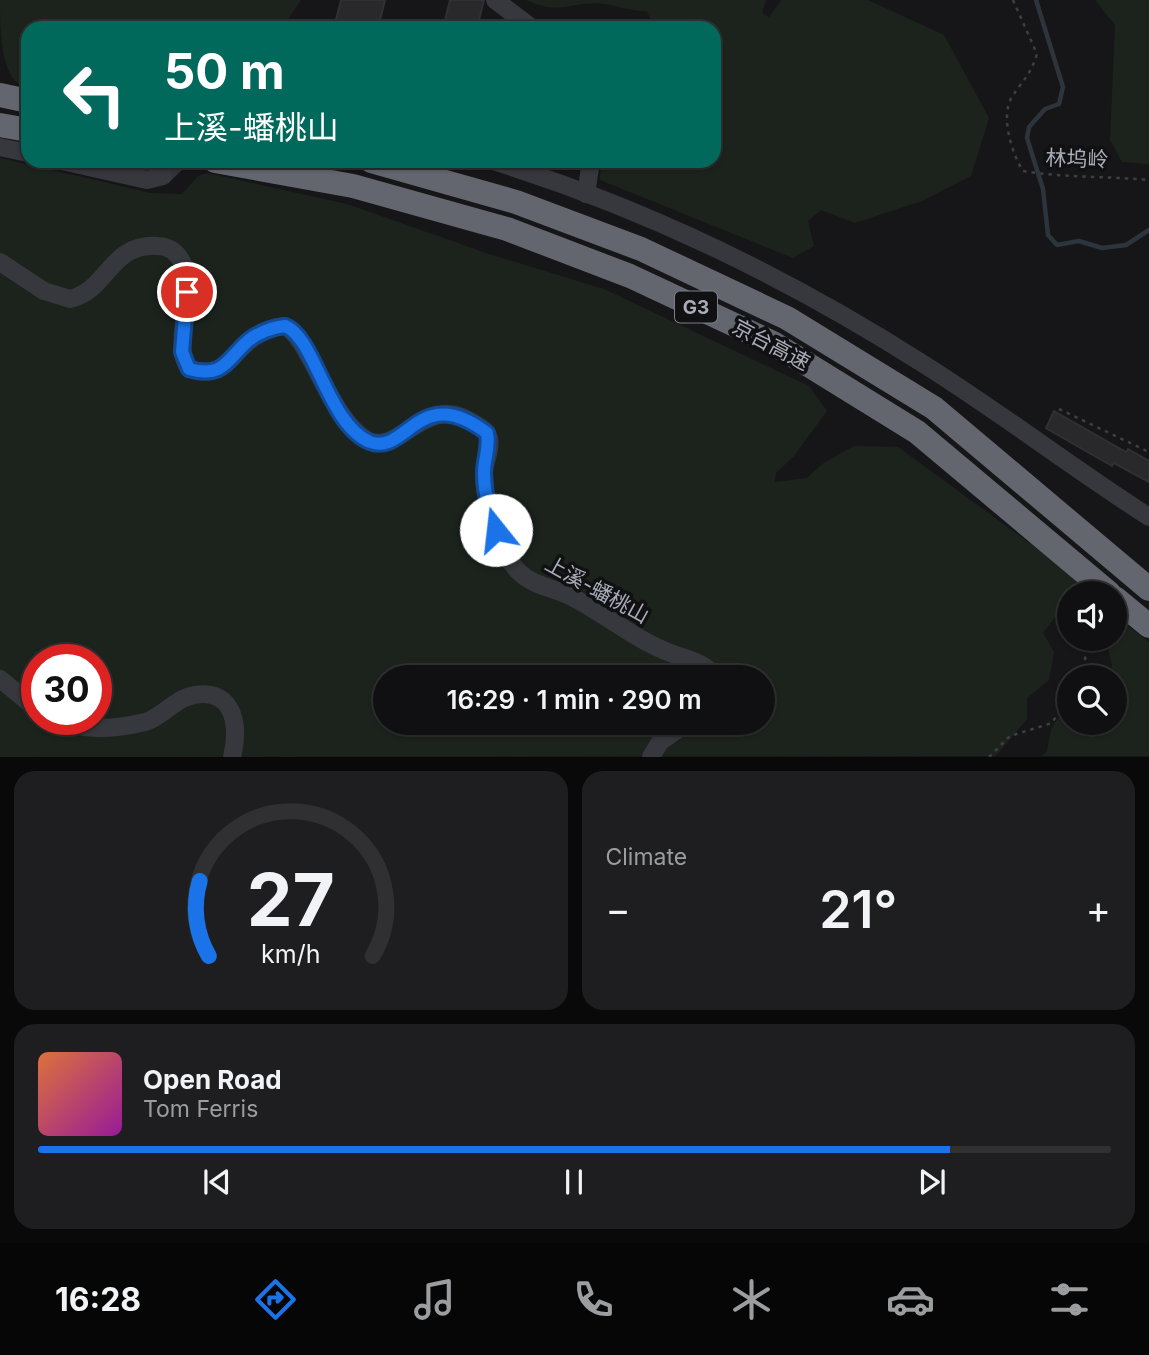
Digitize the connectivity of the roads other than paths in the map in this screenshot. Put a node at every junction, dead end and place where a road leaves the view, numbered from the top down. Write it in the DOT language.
graph roads {
  1 [pos="495,0"];
  2 [pos="523,21"];
  3 [pos="0,95"];
  4 [pos="21,100"];
  5 [pos="0,125"];
  6 [pos="21,129"];
  7 [pos="0,147"];
  8 [pos="21,152"];
  9 [pos="93,168"];
  10 [pos="254,168"];
  11 [pos="396,168"];
  12 [pos="513,168"];
  13 [pos="590,168"];
  14 [pos="163,176"];
  15 [pos="586,194"];
  16 [pos="0,262"];
  17 [pos="1149,517"];
  18 [pos="1096,581"];
  19 [pos="1149,589"];
  20 [pos="1127,608"];
  21 [pos="1149,626"];
  22 [pos="702,665"];
  23 [pos="0,679"];
  24 [pos="21,696"];
  25 [pos="112,727"];
  26 [pos="670,735"];
  27 [pos="232,757"];
  28 [pos="651,757"];
  1 -- 2 [label="street"];
  3 -- 4 [label="highway"];
  5 -- 6 [label="highway"];
  7 -- 8 [label="street"];
  9 -- 14 [label="street"];
  10 -- 18 [label="highway, 京台高速 / G3"];
  11 -- 19 [label="highway, 京台高速 / G3"];
  12 -- 15 [label="street"];
  13 -- 15 [label="street"];
  15 -- 17 [label="street"];
  16 -- 22 [label="street, 上溪-蟠桃山"];
  20 -- 21 [label="highway"];
  23 -- 24 [label="street"];
  25 -- 27 [label="street"];
  26 -- 28 [label="street"];
}
